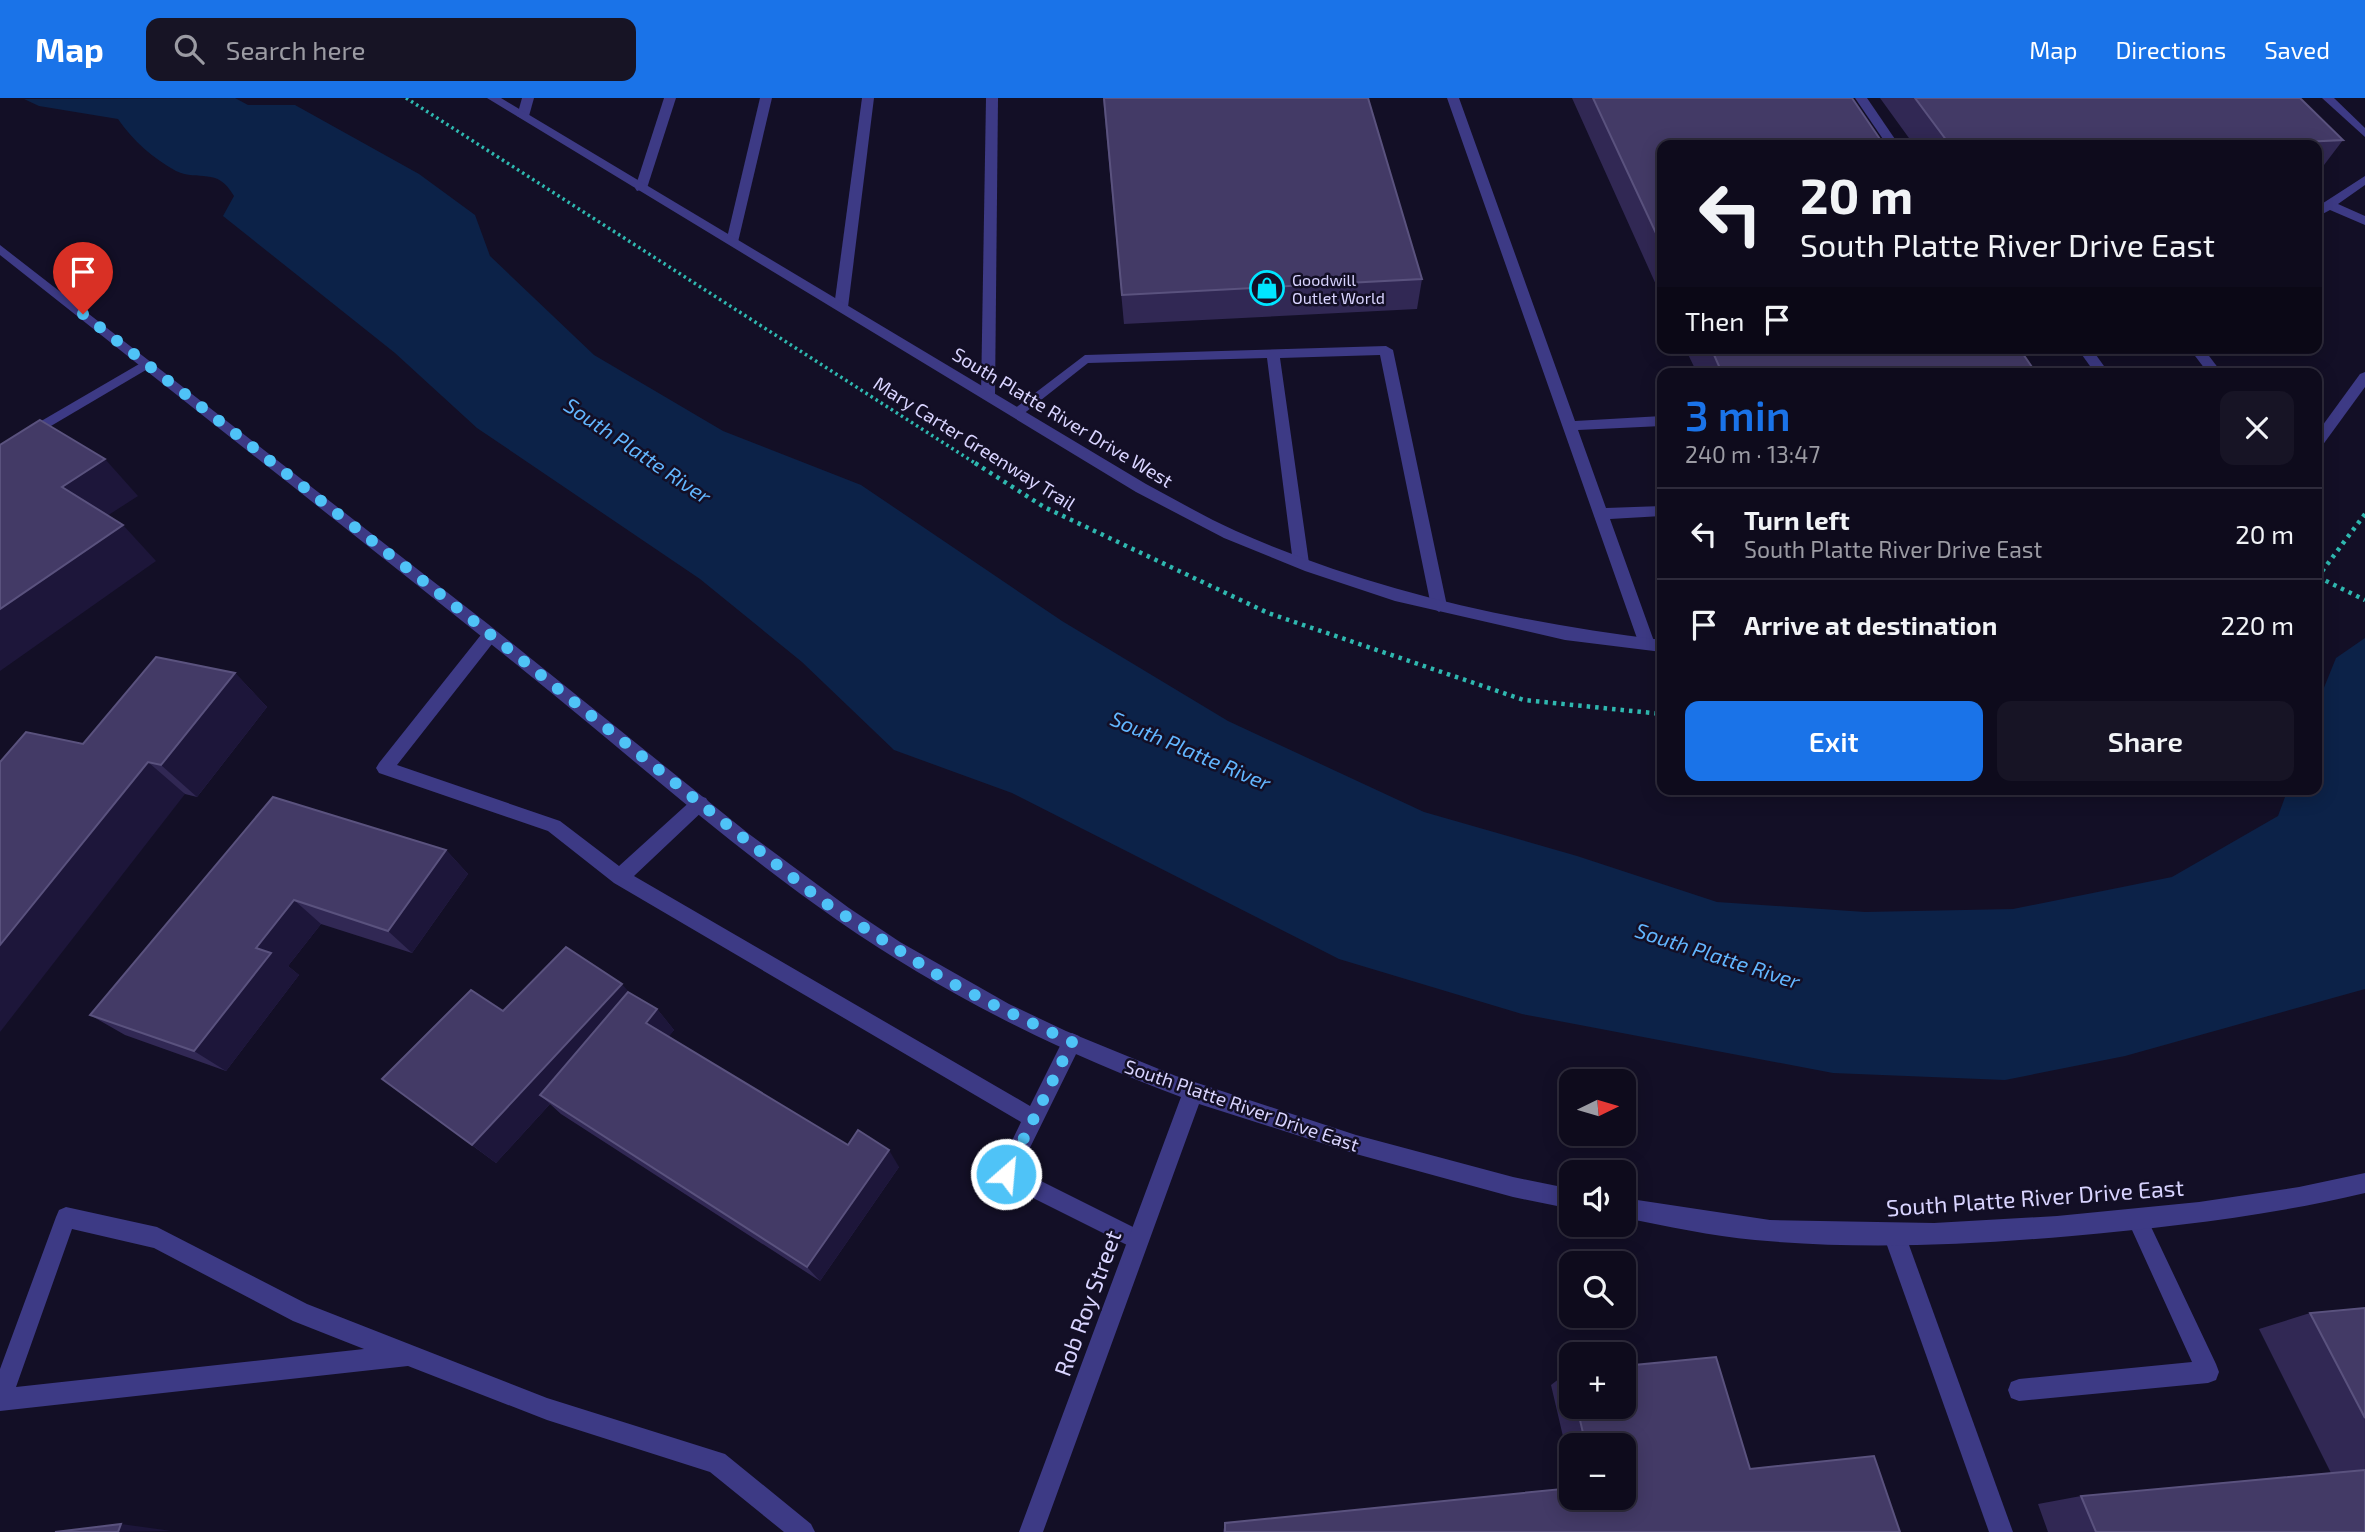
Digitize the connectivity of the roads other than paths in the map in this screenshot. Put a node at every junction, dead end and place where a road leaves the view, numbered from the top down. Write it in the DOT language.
graph roads {
  1 [pos="493,98"];
  2 [pos="528,98"];
  3 [pos="670,98"];
  4 [pos="766,98"];
  5 [pos="868,98"];
  6 [pos="992,98"];
  7 [pos="1453,98"];
  8 [pos="1861,98"];
  9 [pos="2328,98"];
  10 [pos="523,116"];
  11 [pos="2365,134"];
  12 [pos="1890,140"];
  13 [pos="2365,180"];
  14 [pos="641,188"];
  15 [pos="2330,205"];
  16 [pos="2322,211"];
  17 [pos="2365,221"];
  18 [pos="732,242"];
  19 [pos="0,249"];
  20 [pos="841,307"];
  21 [pos="1273,353"];
  22 [pos="2201,354"];
  23 [pos="146,363"];
  24 [pos="2211,368"];
  25 [pos="2365,377"];
  26 [pos="988,395"];
  27 [pos="1017,412"];
  28 [pos="1657,421"];
  29 [pos="1570,426"];
  30 [pos="2322,436"];
  31 [pos="0,451"];
  32 [pos="1657,511"];
  33 [pos="1601,514"];
  34 [pos="1301,563"];
  35 [pos="1439,606"];
  36 [pos="490,635"];
  37 [pos="1655,645"];
  38 [pos="700,803"];
  39 [pos="620,877"];
  40 [pos="1072,1042"];
  41 [pos="1193,1092"];
  42 [pos="1034,1119"];
  43 [pos="2365,1183"];
  44 [pos="1559,1196"];
  45 [pos="1636,1210"];
  46 [pos="2137,1219"];
  47 [pos="1894,1234"];
  48 [pos="1138,1240"];
  49 [pos="408,1355"];
  50 [pos="2019,1390"];
  51 [pos="803,1532"];
  52 [pos="1031,1532"];
  53 [pos="2001,1532"];
  1 -- 10 [label="street, South Platte River Drive West"];
  2 -- 10 [label="street"];
  3 -- 14 [label="street"];
  4 -- 18 [label="street"];
  5 -- 20 [label="street"];
  6 -- 26 [label="street"];
  7 -- 29 [label="street"];
  8 -- 12 [label="street"];
  9 -- 11 [label="street"];
  10 -- 14 [label="street, South Platte River Drive West"];
  13 -- 15 [label="street"];
  14 -- 18 [label="street, South Platte River Drive West"];
  15 -- 16 [label="street"];
  15 -- 17 [label="street"];
  18 -- 20 [label="street, South Platte River Drive West"];
  19 -- 23 [label="street, South Platte River Drive East"];
  20 -- 26 [label="street, South Platte River Drive West"];
  21 -- 27 [label="street"];
  21 -- 34 [label="street"];
  21 -- 35 [label="street"];
  22 -- 24 [label="street"];
  23 -- 31 [label="street"];
  23 -- 36 [label="street, South Platte River Drive East"];
  25 -- 30 [label="street"];
  26 -- 27 [label="street, South Platte River Drive West"];
  27 -- 34 [label="street, South Platte River Drive West"];
  28 -- 29 [label="street"];
  29 -- 33 [label="street"];
  32 -- 33 [label="street"];
  33 -- 37 [label="street"];
  34 -- 35 [label="street, South Platte River Drive West"];
  35 -- 37 [label="street, South Platte River Drive West"];
  36 -- 38 [label="street, South Platte River Drive East"];
  36 -- 39 [label="street"];
  38 -- 39 [label="street"];
  38 -- 40 [label="street, South Platte River Drive East"];
  39 -- 42 [label="street"];
  40 -- 41 [label="street, South Platte River Drive East"];
  40 -- 42 [label="street"];
  41 -- 44 [label="street, South Platte River Drive East"];
  41 -- 48 [label="street, Rob Roy Street"];
  42 -- 48 [label="street"];
  43 -- 46 [label="street, South Platte River Drive East"];
  45 -- 47 [label="street, South Platte River Drive East"];
  46 -- 47 [label="street, South Platte River Drive East"];
  46 -- 50 [label="street"];
  47 -- 53 [label="street"];
  48 -- 52 [label="street, Rob Roy Street"];
  49 -- 49 [label="street"];
  49 -- 51 [label="street"];
}
